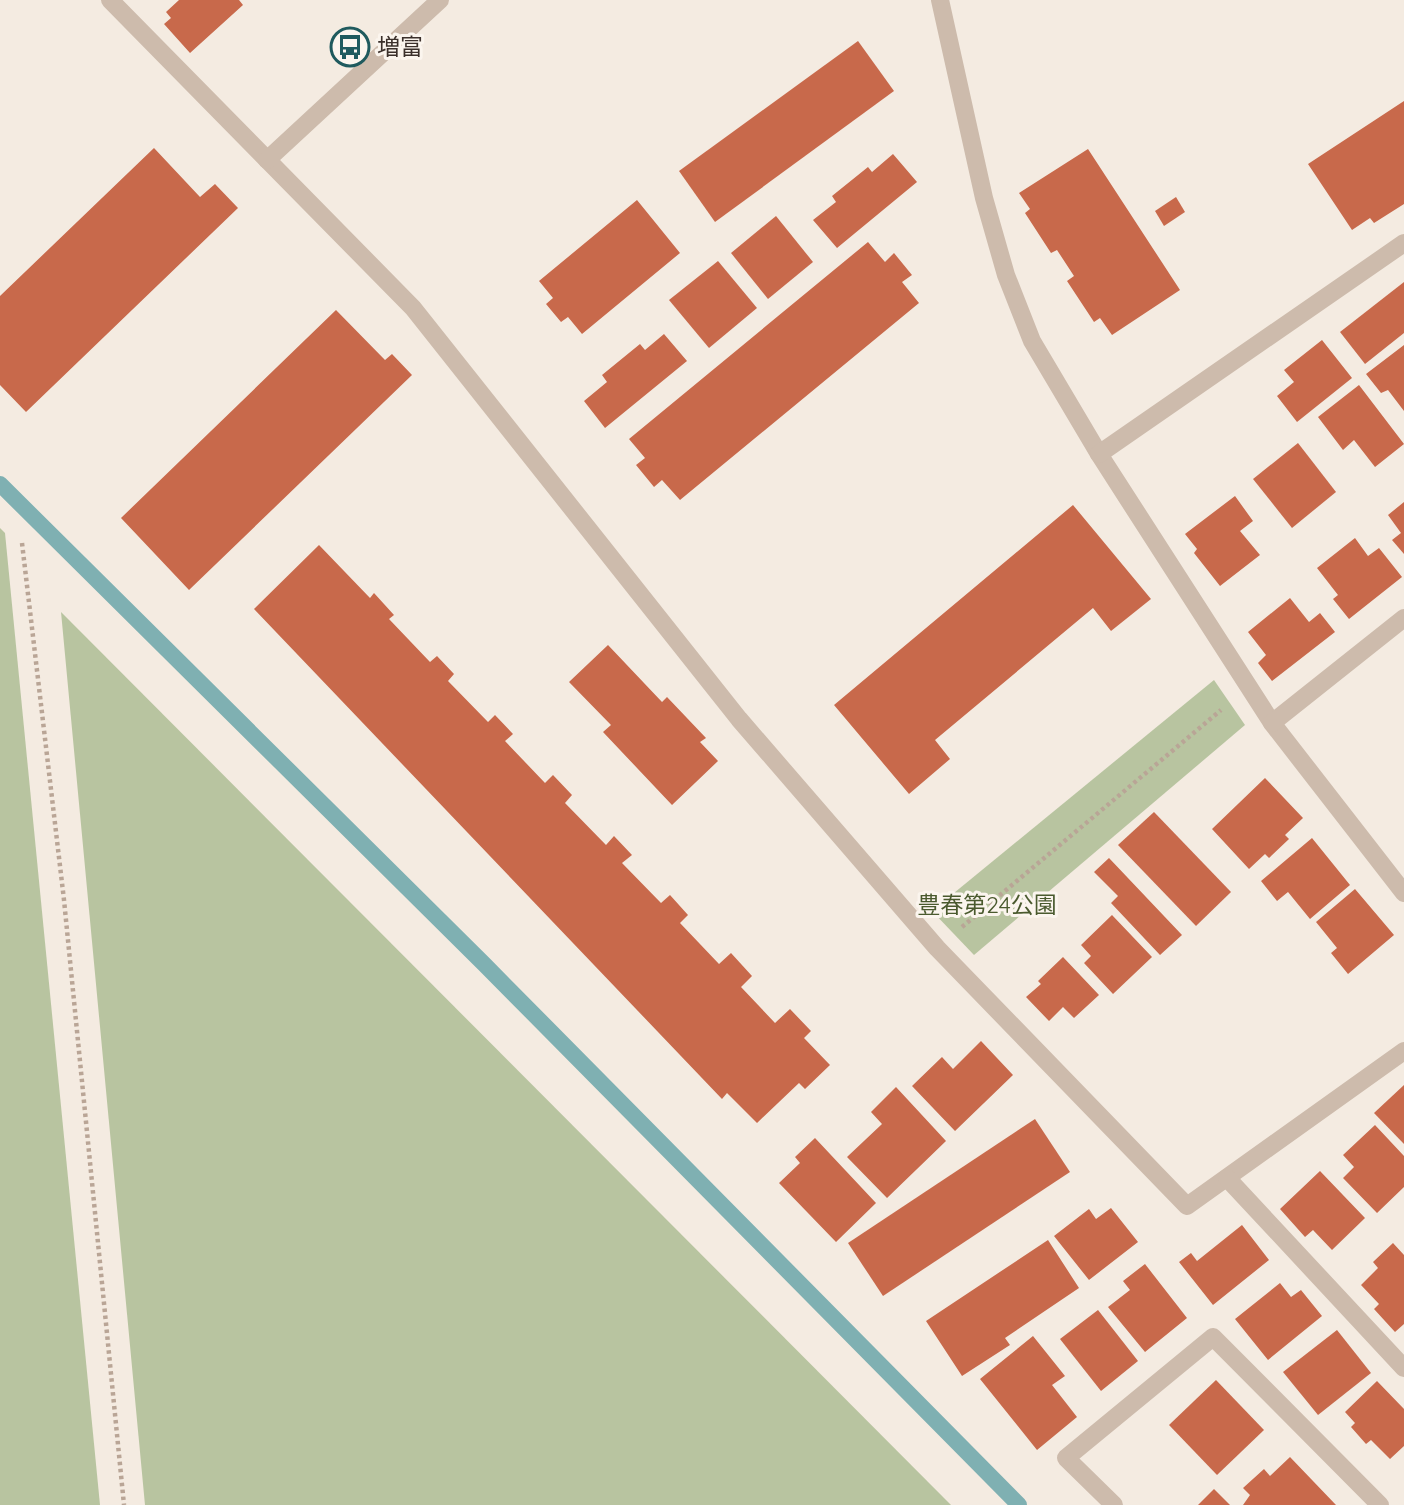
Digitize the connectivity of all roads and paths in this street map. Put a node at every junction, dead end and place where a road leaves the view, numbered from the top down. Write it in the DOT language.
graph roads {
  1 [pos="110,0"];
  2 [pos="440,0"];
  3 [pos="940,0"];
  4 [pos="267,160"];
  5 [pos="1404,243"];
  6 [pos="1099,454"];
  7 [pos="22,543"];
  8 [pos="1404,618"];
  9 [pos="1248,687"];
  10 [pos="1272,723"];
  11 [pos="1404,893"];
  12 [pos="937,948"];
  13 [pos="1404,1051"];
  14 [pos="1227,1178"];
  15 [pos="1404,1368"];
  16 [pos="124,1505"];
  17 [pos="1114,1505"];
  18 [pos="1380,1505"];
  1 -- 4 [label="street"];
  2 -- 4 [label="street"];
  3 -- 6 [label="street"];
  4 -- 12 [label="street"];
  5 -- 6 [label="street"];
  6 -- 9 [label="street"];
  7 -- 16 [label="path"];
  8 -- 10 [label="street"];
  9 -- 10 [label="street"];
  9 -- 12 [label="path"];
  10 -- 11 [label="street"];
  12 -- 14 [label="street"];
  13 -- 14 [label="street"];
  14 -- 15 [label="street"];
  17 -- 18 [label="street"];
}
